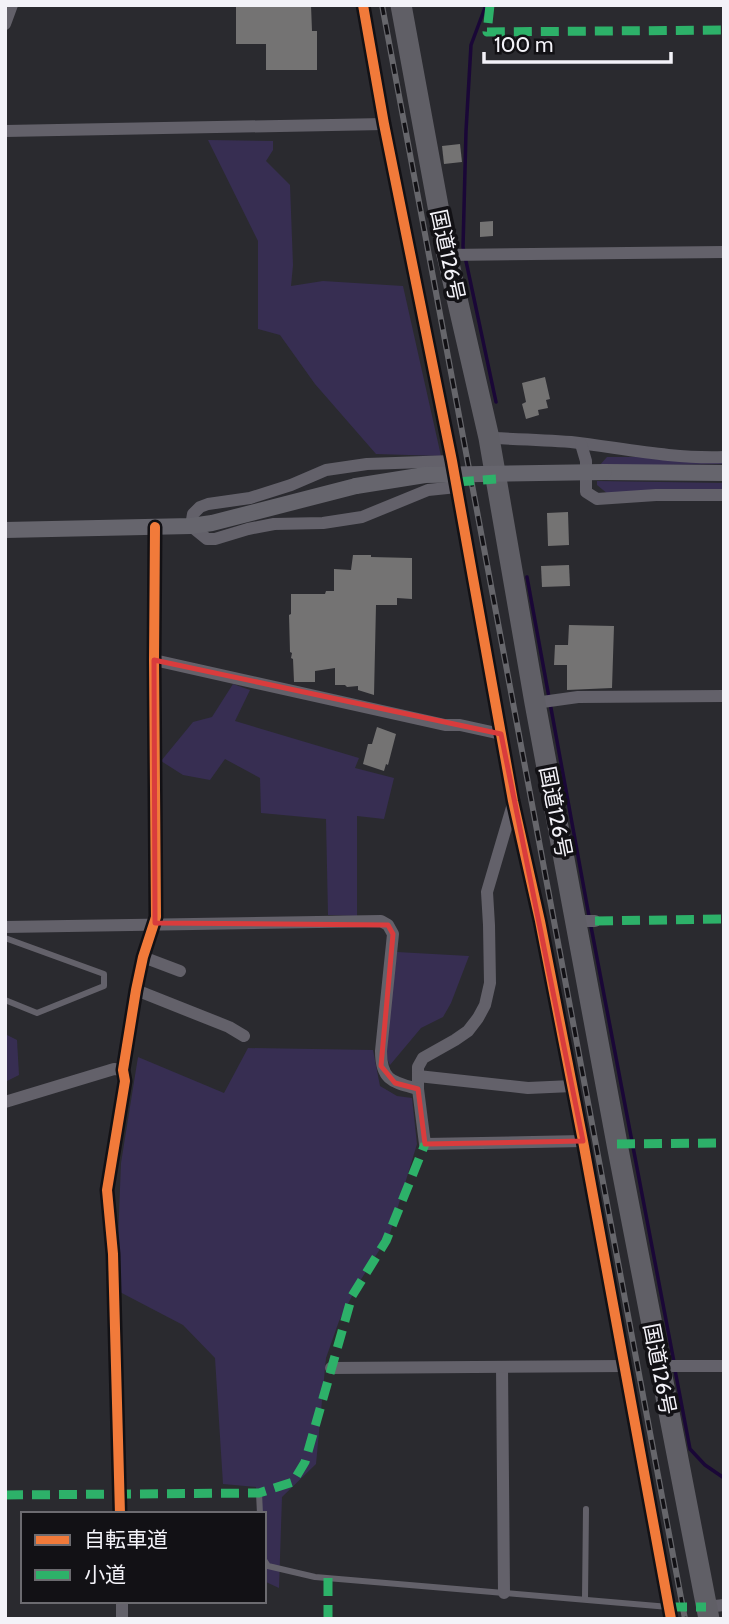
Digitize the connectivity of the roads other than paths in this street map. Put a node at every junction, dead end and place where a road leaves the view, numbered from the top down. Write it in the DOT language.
graph roads {
  1 [pos="12,5"];
  2 [pos="363,5"];
  3 [pos="401,5"];
  4 [pos="5,24"];
  5 [pos="384,124"];
  6 [pos="5,131"];
  7 [pos="724,252"];
  8 [pos="460,254"];
  9 [pos="489,438"];
  10 [pos="580,444"];
  11 [pos="724,457"];
  12 [pos="452,461"];
  13 [pos="724,473"];
  14 [pos="496,479"];
  15 [pos="456,484"];
  16 [pos="724,495"];
  17 [pos="191,526"];
  18 [pos="155,527"];
  19 [pos="5,530"];
  20 [pos="154,660"];
  21 [pos="724,696"];
  22 [pos="545,701"];
  23 [pos="501,734"];
  24 [pos="513,801"];
  25 [pos="155,923"];
  26 [pos="5,927"];
  27 [pos="5,938"];
  28 [pos="144,957"];
  29 [pos="180,971"];
  30 [pos="136,990"];
  31 [pos="5,1000"];
  32 [pos="244,1036"];
  33 [pos="123,1070"];
  34 [pos="418,1083"];
  35 [pos="572,1086"];
  36 [pos="5,1102"];
  37 [pos="583,1142"];
  38 [pos="624,1366"];
  39 [pos="670,1366"];
  40 [pos="724,1366"];
  41 [pos="502,1367"];
  42 [pos="331,1368"];
  43 [pos="260,1493"];
  44 [pos="586,1508"];
  45 [pos="120,1512"];
  46 [pos="260,1512"];
  47 [pos="266,1563"];
  48 [pos="504,1593"];
  49 [pos="585,1599"];
  50 [pos="713,1610"];
  51 [pos="670,1613"];
  1 -- 4 [label="street"];
  2 -- 5 [label="street"];
  3 -- 8 [label="highway, 国道126号"];
  5 -- 6 [label="street"];
  5 -- 12 [label="street"];
  7 -- 8 [label="street"];
  8 -- 9 [label="highway, 国道126号"];
  9 -- 10 [label="street"];
  9 -- 14 [label="highway, 国道126号"];
  10 -- 11 [label="street"];
  10 -- 16 [label="street"];
  12 -- 15 [label="street"];
  12 -- 17 [label="street"];
  13 -- 17 [label="street, bridge"];
  14 -- 15 [label="street"];
  14 -- 22 [label="highway, 国道126号"];
  15 -- 17 [label="street"];
  15 -- 23 [label="street"];
  17 -- 18 [label="street"];
  18 -- 19 [label="street"];
  18 -- 20 [label="street"];
  20 -- 23 [label="street"];
  20 -- 25 [label="street"];
  21 -- 22 [label="street"];
  22 -- 39 [label="highway, 国道126号"];
  23 -- 24 [label="street"];
  24 -- 34 [label="street"];
  24 -- 35 [label="street"];
  25 -- 26 [label="street"];
  25 -- 28 [label="street"];
  25 -- 34 [label="street"];
  27 -- 31 [label="lane"];
  28 -- 29 [label="street"];
  28 -- 30 [label="street"];
  30 -- 32 [label="street"];
  30 -- 33 [label="street"];
  33 -- 36 [label="street"];
  33 -- 45 [label="street"];
  34 -- 35 [label="street"];
  34 -- 37 [label="street"];
  35 -- 37 [label="street"];
  37 -- 38 [label="street"];
  38 -- 41 [label="street"];
  38 -- 51 [label="street"];
  39 -- 40 [label="street"];
  39 -- 50 [label="highway, 国道126号"];
  41 -- 42 [label="street"];
  41 -- 48 [label="street"];
  43 -- 46 [label="lane"];
  44 -- 49 [label="lane"];
  47 -- 48 [label="lane"];
  48 -- 49 [label="lane"];
  49 -- 51 [label="lane"];
}
